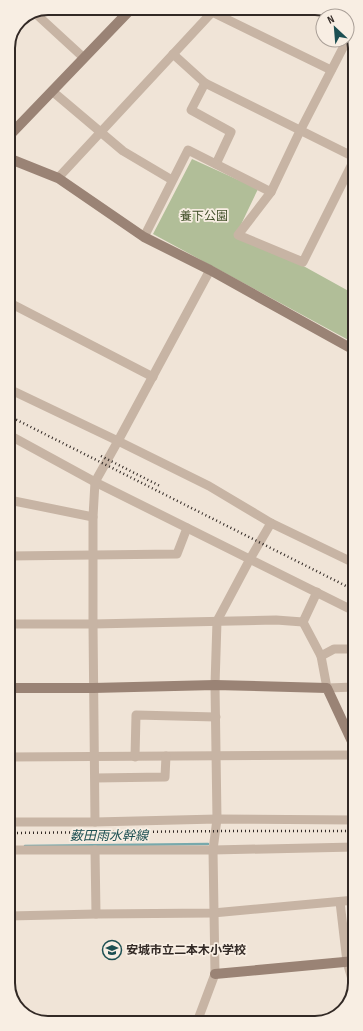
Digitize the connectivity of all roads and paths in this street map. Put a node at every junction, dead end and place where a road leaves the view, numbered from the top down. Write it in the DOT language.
graph roads {
  1 [pos="125,15"];
  2 [pos="209,15"];
  3 [pos="224,15"];
  4 [pos="41,16"];
  5 [pos="343,48"];
  6 [pos="173,54"];
  7 [pos="84,58"];
  8 [pos="331,70"];
  9 [pos="205,83"];
  10 [pos="52,91"];
  11 [pos="15,130"];
  12 [pos="300,131"];
  13 [pos="100,132"];
  14 [pos="348,154"];
  15 [pos="15,161"];
  16 [pos="216,164"];
  17 [pos="348,172"];
  18 [pos="58,178"];
  19 [pos="172,180"];
  20 [pos="271,192"];
  21 [pos="144,237"];
  22 [pos="210,270"];
  23 [pos="15,306"];
  24 [pos="348,347"];
  25 [pos="153,377"];
  26 [pos="15,392"];
  27 [pos="15,438"];
  28 [pos="118,441"];
  29 [pos="95,482"];
  30 [pos="15,501"];
  31 [pos="93,517"];
  32 [pos="271,523"];
  33 [pos="187,528"];
  34 [pos="15,556"];
  35 [pos="93,556"];
  36 [pos="250,559"];
  37 [pos="348,560"];
  38 [pos="317,592"];
  39 [pos="348,608"];
  40 [pos="217,621"];
  41 [pos="303,622"];
  42 [pos="15,624"];
  43 [pos="93,624"];
  44 [pos="348,649"];
  45 [pos="321,656"];
  46 [pos="215,685"];
  47 [pos="348,687"];
  48 [pos="15,688"];
  49 [pos="93,688"];
  50 [pos="327,688"];
  51 [pos="216,717"];
  52 [pos="348,733"];
  53 [pos="348,755"];
  54 [pos="166,756"];
  55 [pos="217,756"];
  56 [pos="15,757"];
  57 [pos="94,757"];
  58 [pos="135,757"];
  59 [pos="95,778"];
  60 [pos="217,819"];
  61 [pos="348,820"];
  62 [pos="15,822"];
  63 [pos="95,822"];
  64 [pos="348,847"];
  65 [pos="15,850"];
  66 [pos="95,850"];
  67 [pos="213,850"];
  68 [pos="348,901"];
  69 [pos="340,902"];
  70 [pos="213,913"];
  71 [pos="96,914"];
  72 [pos="15,916"];
  73 [pos="348,946"];
  74 [pos="348,962"];
  75 [pos="215,974"];
  76 [pos="199,1016"];
  1 -- 7 [label="street"];
  2 -- 6 [label="street"];
  3 -- 8 [label="street"];
  4 -- 7 [label="street"];
  5 -- 8 [label="street"];
  6 -- 9 [label="street"];
  6 -- 13 [label="street"];
  7 -- 10 [label="street"];
  8 -- 12 [label="street"];
  9 -- 12 [label="street"];
  9 -- 16 [label="street"];
  10 -- 11 [label="street"];
  10 -- 13 [label="street"];
  12 -- 14 [label="street"];
  12 -- 20 [label="street"];
  13 -- 18 [label="street"];
  13 -- 19 [label="street"];
  15 -- 18 [label="street"];
  16 -- 19 [label="street"];
  16 -- 20 [label="street"];
  17 -- 20 [label="street"];
  18 -- 21 [label="street"];
  19 -- 21 [label="street"];
  21 -- 22 [label="street"];
  22 -- 24 [label="street"];
  22 -- 25 [label="street"];
  23 -- 25 [label="street"];
  25 -- 28 [label="street"];
  26 -- 28 [label="street"];
  27 -- 29 [label="street"];
  28 -- 29 [label="street"];
  28 -- 32 [label="street"];
  29 -- 31 [label="street"];
  29 -- 33 [label="street"];
  30 -- 31 [label="street"];
  31 -- 35 [label="street"];
  32 -- 36 [label="street"];
  32 -- 37 [label="street"];
  33 -- 35 [label="street"];
  33 -- 36 [label="street"];
  34 -- 35 [label="street"];
  35 -- 43 [label="street"];
  36 -- 38 [label="street"];
  36 -- 40 [label="street"];
  38 -- 39 [label="street"];
  38 -- 41 [label="street"];
  40 -- 41 [label="street"];
  40 -- 43 [label="street"];
  40 -- 46 [label="street"];
  41 -- 45 [label="street"];
  42 -- 43 [label="street"];
  43 -- 49 [label="street"];
  44 -- 45 [label="street"];
  45 -- 50 [label="street"];
  46 -- 49 [label="street"];
  46 -- 50 [label="street"];
  46 -- 51 [label="street"];
  47 -- 50 [label="street"];
  48 -- 49 [label="street"];
  49 -- 57 [label="street"];
  50 -- 52 [label="street"];
  51 -- 55 [label="street"];
  51 -- 58 [label="street"];
  53 -- 55 [label="street"];
  54 -- 55 [label="street"];
  54 -- 58 [label="street"];
  54 -- 59 [label="street"];
  55 -- 60 [label="street"];
  56 -- 57 [label="street"];
  57 -- 58 [label="street"];
  57 -- 59 [label="street"];
  59 -- 63 [label="street"];
  60 -- 61 [label="street"];
  60 -- 63 [label="street"];
  60 -- 67 [label="street"];
  62 -- 63 [label="street"];
  64 -- 67 [label="street"];
  65 -- 66 [label="street"];
  66 -- 67 [label="street"];
  66 -- 71 [label="street"];
  67 -- 70 [label="street"];
  68 -- 69 [label="street"];
  69 -- 70 [label="street"];
  69 -- 73 [label="street"];
  70 -- 71 [label="street"];
  70 -- 75 [label="street"];
  71 -- 72 [label="street"];
  74 -- 75 [label="street"];
  75 -- 76 [label="street"];
}
